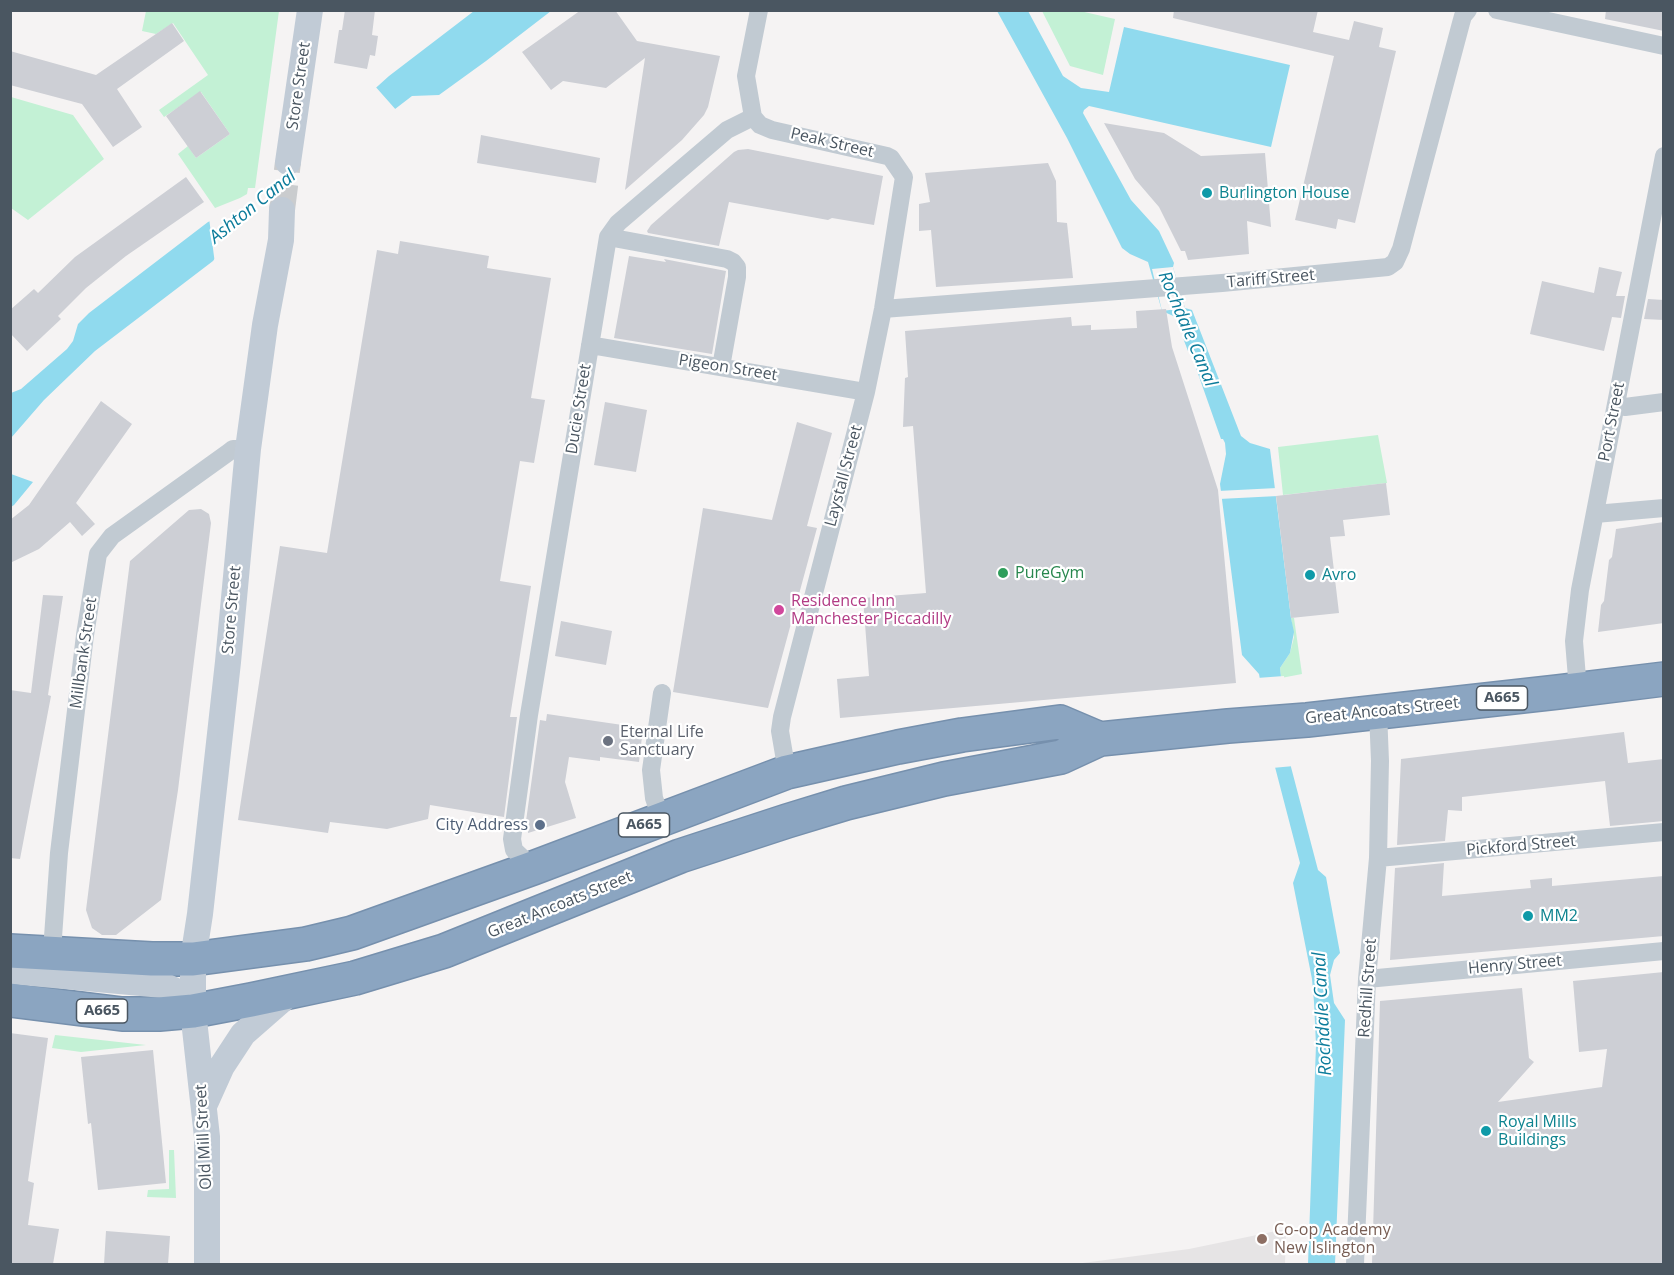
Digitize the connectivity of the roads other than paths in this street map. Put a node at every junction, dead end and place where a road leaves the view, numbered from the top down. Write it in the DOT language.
graph roads {
  1 [pos="310,10"];
  2 [pos="759,10"];
  3 [pos="1468,10"];
  4 [pos="1497,10"];
  5 [pos="1664,46"];
  6 [pos="753,117"];
  7 [pos="1664,156"];
  8 [pos="288,162"];
  9 [pos="904,177"];
  10 [pos="282,210"];
  11 [pos="608,237"];
  12 [pos="883,309"];
  13 [pos="590,345"];
  14 [pos="721,367"];
  15 [pos="867,392"];
  16 [pos="1664,402"];
  17 [pos="1616,405"];
  18 [pos="248,449"];
  19 [pos="1664,507"];
  20 [pos="1595,514"];
  21 [pos="1664,679"];
  22 [pos="1578,690"];
  23 [pos="662,693"];
  24 [pos="1378,712"];
  25 [pos="1100,739"];
  26 [pos="787,772"];
  27 [pos="661,818"];
  28 [pos="788,821"];
  29 [pos="1664,832"];
  30 [pos="1378,858"];
  31 [pos="533,868"];
  32 [pos="574,899"];
  33 [pos="53,937"];
  34 [pos="10,951"];
  35 [pos="1664,951"];
  36 [pos="193,959"];
  37 [pos="10,971"];
  38 [pos="1367,979"];
  39 [pos="292,992"];
  40 [pos="10,1000"];
  41 [pos="193,1011"];
  42 [pos="204,1106"];
  43 [pos="207,1264"];
  44 [pos="1355,1264"];
  1 -- 8 [label="street, Store Street"];
  2 -- 6 [label="street"];
  3 -- 12 [label="street, Tariff Street"];
  4 -- 5 [label="street"];
  6 -- 9 [label="street, Peak Street"];
  6 -- 11 [label="street"];
  7 -- 17 [label="street, Port Street"];
  9 -- 12 [label="street, Laystall Street"];
  10 -- 18 [label="street, Store Street"];
  11 -- 13 [label="street, Ducie Street"];
  11 -- 14 [label="street"];
  12 -- 15 [label="street, Laystall Street"];
  13 -- 14 [label="street, Pigeon Street"];
  13 -- 31 [label="street, Ducie Street"];
  14 -- 15 [label="street, Pigeon Street"];
  15 -- 26 [label="street, Laystall Street"];
  16 -- 17 [label="street"];
  17 -- 20 [label="street, Port Street"];
  18 -- 33 [label="street, Millbank Street"];
  18 -- 36 [label="street, Store Street"];
  19 -- 20 [label="street"];
  20 -- 22 [label="street, Port Street"];
  21 -- 22 [label="highway, Great Ancoats Street / A665"];
  22 -- 24 [label="highway, Great Ancoats Street / A665"];
  23 -- 27 [label="street"];
  24 -- 25 [label="highway, Great Ancoats Street / A665"];
  24 -- 30 [label="street, Redhill Street"];
  25 -- 26 [label="highway, Great Ancoats Street / A665"];
  25 -- 28 [label="highway, Great Ancoats Street / A665"];
  26 -- 27 [label="highway, Great Ancoats Street / A665"];
  26 -- 28 [label="highway"];
  27 -- 31 [label="highway, Great Ancoats Street / A665"];
  28 -- 32 [label="highway, Great Ancoats Street / A665"];
  29 -- 30 [label="street, Pickford Street"];
  30 -- 38 [label="street, Redhill Street"];
  31 -- 32 [label="highway"];
  31 -- 36 [label="highway, Great Ancoats Street / A665"];
  32 -- 39 [label="highway, Great Ancoats Street / A665"];
  34 -- 36 [label="highway, Great Ancoats Street / A665"];
  35 -- 38 [label="street, Henry Street"];
  36 -- 41 [label="street, Store Street"];
  37 -- 41 [label="street"];
  38 -- 44 [label="street, Redhill Street"];
  39 -- 41 [label="highway, Great Ancoats Street / A665"];
  39 -- 42 [label="street"];
  40 -- 41 [label="highway, Great Ancoats Street / A665"];
  41 -- 42 [label="street, Old Mill Street"];
  42 -- 43 [label="street, Old Mill Street"];
}
